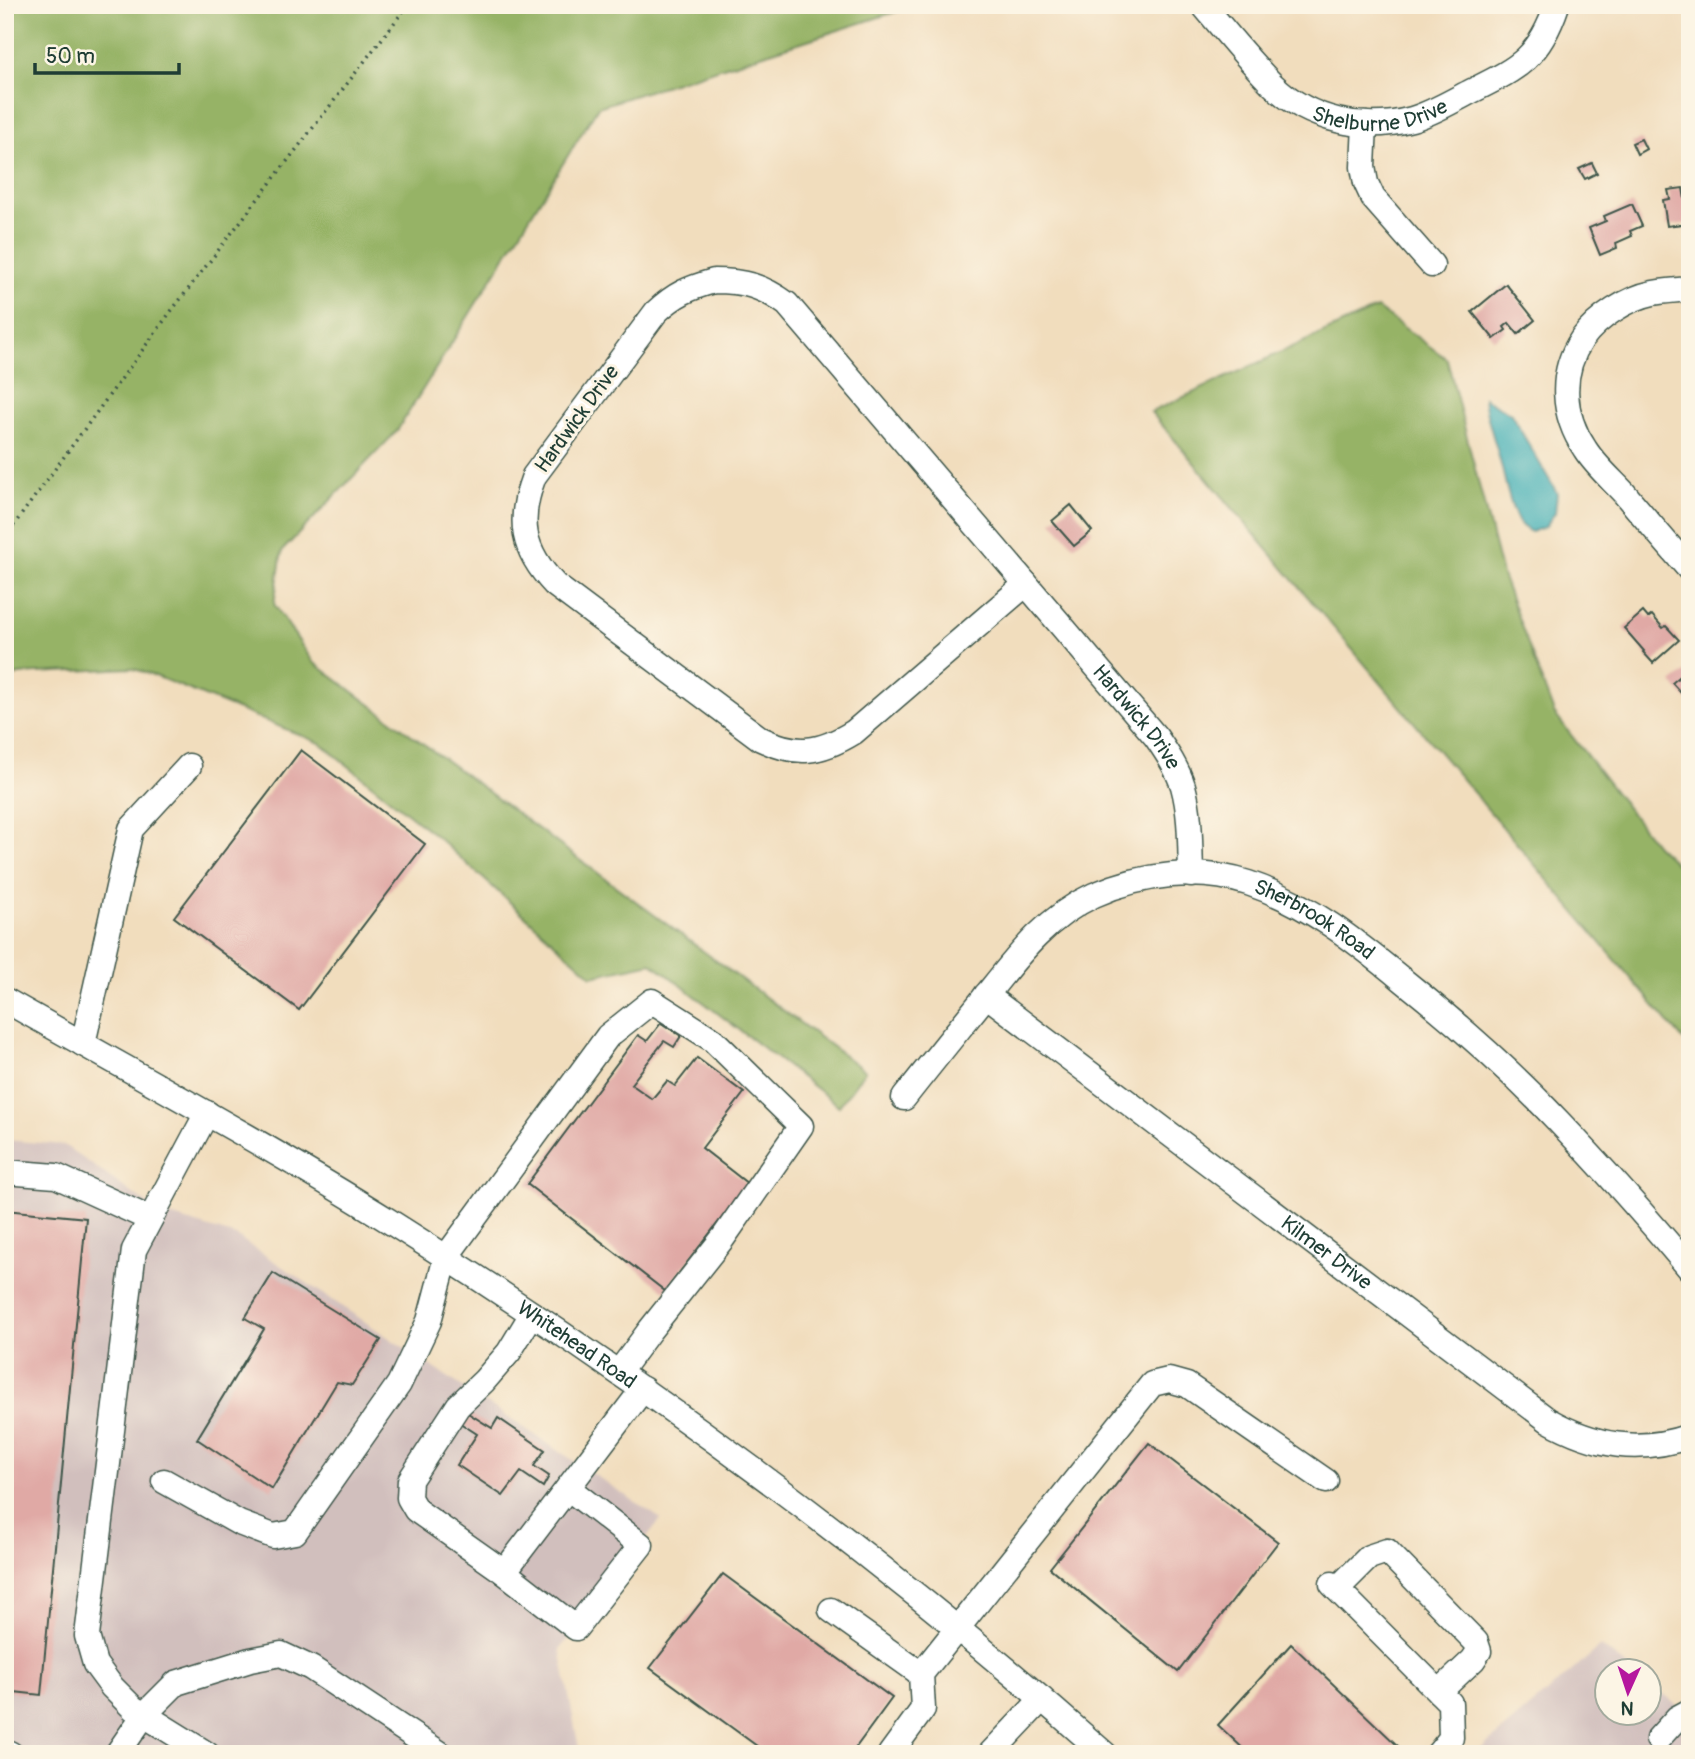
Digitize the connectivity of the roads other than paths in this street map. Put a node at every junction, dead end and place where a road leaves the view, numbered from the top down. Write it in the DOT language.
graph roads {
  1 [pos="1203,5"];
  2 [pos="1557,5"];
  3 [pos="1365,124"];
  4 [pos="1432,265"];
  5 [pos="1690,289"];
  6 [pos="1690,570"];
  7 [pos="1026,584"];
  8 [pos="189,766"];
  9 [pos="1191,874"];
  10 [pos="986,995"];
  11 [pos="5,1000"];
  12 [pos="83,1044"];
  13 [pos="904,1098"];
  14 [pos="207,1113"];
  15 [pos="5,1172"];
  16 [pos="150,1219"];
  17 [pos="446,1257"];
  18 [pos="1690,1269"];
  19 [pos="532,1314"];
  20 [pos="619,1372"];
  21 [pos="643,1389"];
  22 [pos="1690,1436"];
  23 [pos="164,1481"];
  24 [pos="1326,1481"];
  25 [pos="568,1488"];
  26 [pos="504,1572"];
  27 [pos="831,1610"];
  28 [pos="956,1628"];
  29 [pos="920,1674"];
  30 [pos="1439,1692"];
  31 [pos="1042,1699"];
  32 [pos="1690,1711"];
  33 [pos="144,1715"];
  34 [pos="1658,1739"];
  35 [pos="5,1751"];
  36 [pos="11,1754"];
  37 [pos="117,1754"];
  38 [pos="207,1754"];
  39 [pos="441,1754"];
  40 [pos="890,1754"];
  41 [pos="990,1754"];
  42 [pos="1105,1754"];
  43 [pos="1438,1754"];
  1 -- 3 [label="street, Shelburne Drive"];
  2 -- 3 [label="street, Shelburne Drive"];
  3 -- 4 [label="street"];
  5 -- 6 [label="street"];
  7 -- 7 [label="street, Hardwick Drive"];
  7 -- 9 [label="street, Hardwick Drive"];
  8 -- 12 [label="street"];
  9 -- 10 [label="street, Sherbrook Road"];
  9 -- 18 [label="street, Sherbrook Road"];
  10 -- 13 [label="street, Sherbrook Road"];
  10 -- 22 [label="street, Kilmer Drive"];
  11 -- 12 [label="street, Whitehead Road"];
  12 -- 14 [label="street, Whitehead Road"];
  14 -- 16 [label="street"];
  14 -- 17 [label="street, Whitehead Road"];
  15 -- 16 [label="street"];
  16 -- 33 [label="street"];
  17 -- 19 [label="street, Whitehead Road"];
  17 -- 20 [label="street"];
  17 -- 23 [label="street"];
  19 -- 20 [label="street, Whitehead Road"];
  19 -- 26 [label="street"];
  20 -- 21 [label="street, Whitehead Road"];
  21 -- 25 [label="street"];
  21 -- 28 [label="street, Whitehead Road"];
  24 -- 28 [label="street"];
  25 -- 26 [label="street"];
  25 -- 26 [label="street"];
  27 -- 29 [label="street"];
  28 -- 29 [label="street"];
  28 -- 31 [label="street, Whitehead Road"];
  29 -- 40 [label="street"];
  30 -- 30 [label="street"];
  30 -- 43 [label="street"];
  31 -- 41 [label="street"];
  31 -- 42 [label="street, Whitehead Road"];
  32 -- 34 [label="street"];
  33 -- 37 [label="street"];
  33 -- 38 [label="street"];
  33 -- 39 [label="street"];
  35 -- 36 [label="street"];
}
